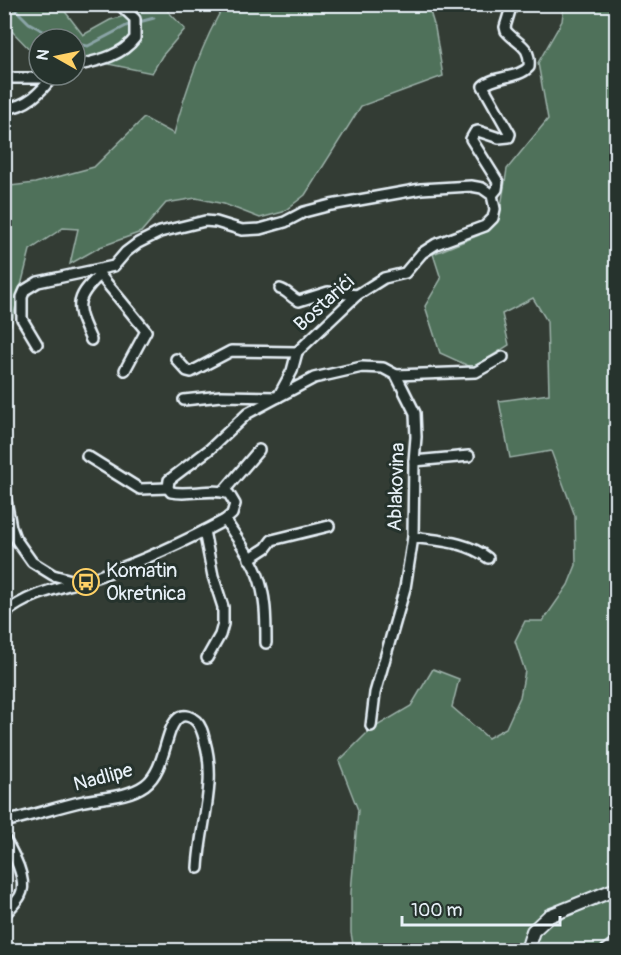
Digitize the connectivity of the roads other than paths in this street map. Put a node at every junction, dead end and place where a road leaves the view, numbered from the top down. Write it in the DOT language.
graph roads {
  1 [pos="119,4"];
  2 [pos="512,4"];
  3 [pos="87,63"];
  4 [pos="4,78"];
  5 [pos="27,78"];
  6 [pos="44,87"];
  7 [pos="4,110"];
  8 [pos="492,195"];
  9 [pos="98,273"];
  10 [pos="280,289"];
  11 [pos="357,295"];
  12 [pos="92,340"];
  13 [pos="37,344"];
  14 [pos="297,352"];
  15 [pos="503,357"];
  16 [pos="176,359"];
  17 [pos="125,370"];
  18 [pos="396,375"];
  19 [pos="278,397"];
  20 [pos="184,400"];
  21 [pos="258,450"];
  22 [pos="87,456"];
  23 [pos="469,456"];
  24 [pos="414,461"];
  25 [pos="168,488"];
  26 [pos="4,490"];
  27 [pos="224,492"];
  28 [pos="225,520"];
  29 [pos="329,526"];
  30 [pos="204,531"];
  31 [pos="413,537"];
  32 [pos="488,558"];
  33 [pos="249,559"];
  34 [pos="78,581"];
  35 [pos="4,614"];
  36 [pos="266,643"];
  37 [pos="207,658"];
  38 [pos="371,726"];
  39 [pos="4,822"];
  40 [pos="4,838"];
  41 [pos="198,868"];
  42 [pos="616,890"];
  43 [pos="4,915"];
  44 [pos="616,942"];
  45 [pos="527,951"];
  46 [pos="606,951"];
  1 -- 3 [label="street"];
  2 -- 8 [label="street"];
  4 -- 5 [label="street"];
  6 -- 7 [label="street"];
  8 -- 9 [label="street"];
  8 -- 11 [label="street, Bostarići"];
  9 -- 12 [label="street"];
  9 -- 13 [label="street"];
  9 -- 17 [label="street"];
  10 -- 11 [label="street"];
  11 -- 14 [label="street, Bostarići"];
  14 -- 16 [label="street"];
  14 -- 19 [label="street, Bostarići"];
  15 -- 18 [label="street"];
  18 -- 19 [label="street"];
  18 -- 24 [label="street, Ablakovina"];
  19 -- 20 [label="street"];
  19 -- 25 [label="street"];
  21 -- 27 [label="street"];
  22 -- 25 [label="street"];
  23 -- 24 [label="street"];
  24 -- 31 [label="street, Ablakovina"];
  25 -- 27 [label="street"];
  26 -- 34 [label="street"];
  27 -- 28 [label="street"];
  28 -- 30 [label="street"];
  28 -- 33 [label="street"];
  29 -- 33 [label="street"];
  30 -- 34 [label="street"];
  30 -- 37 [label="street"];
  31 -- 32 [label="street"];
  31 -- 38 [label="street, Ablakovina"];
  33 -- 36 [label="street"];
  34 -- 35 [label="street"];
  39 -- 41 [label="street, Nadlipe"];
  40 -- 43 [label="street"];
  42 -- 45 [label="main road"];
  44 -- 46 [label="street"];
}
